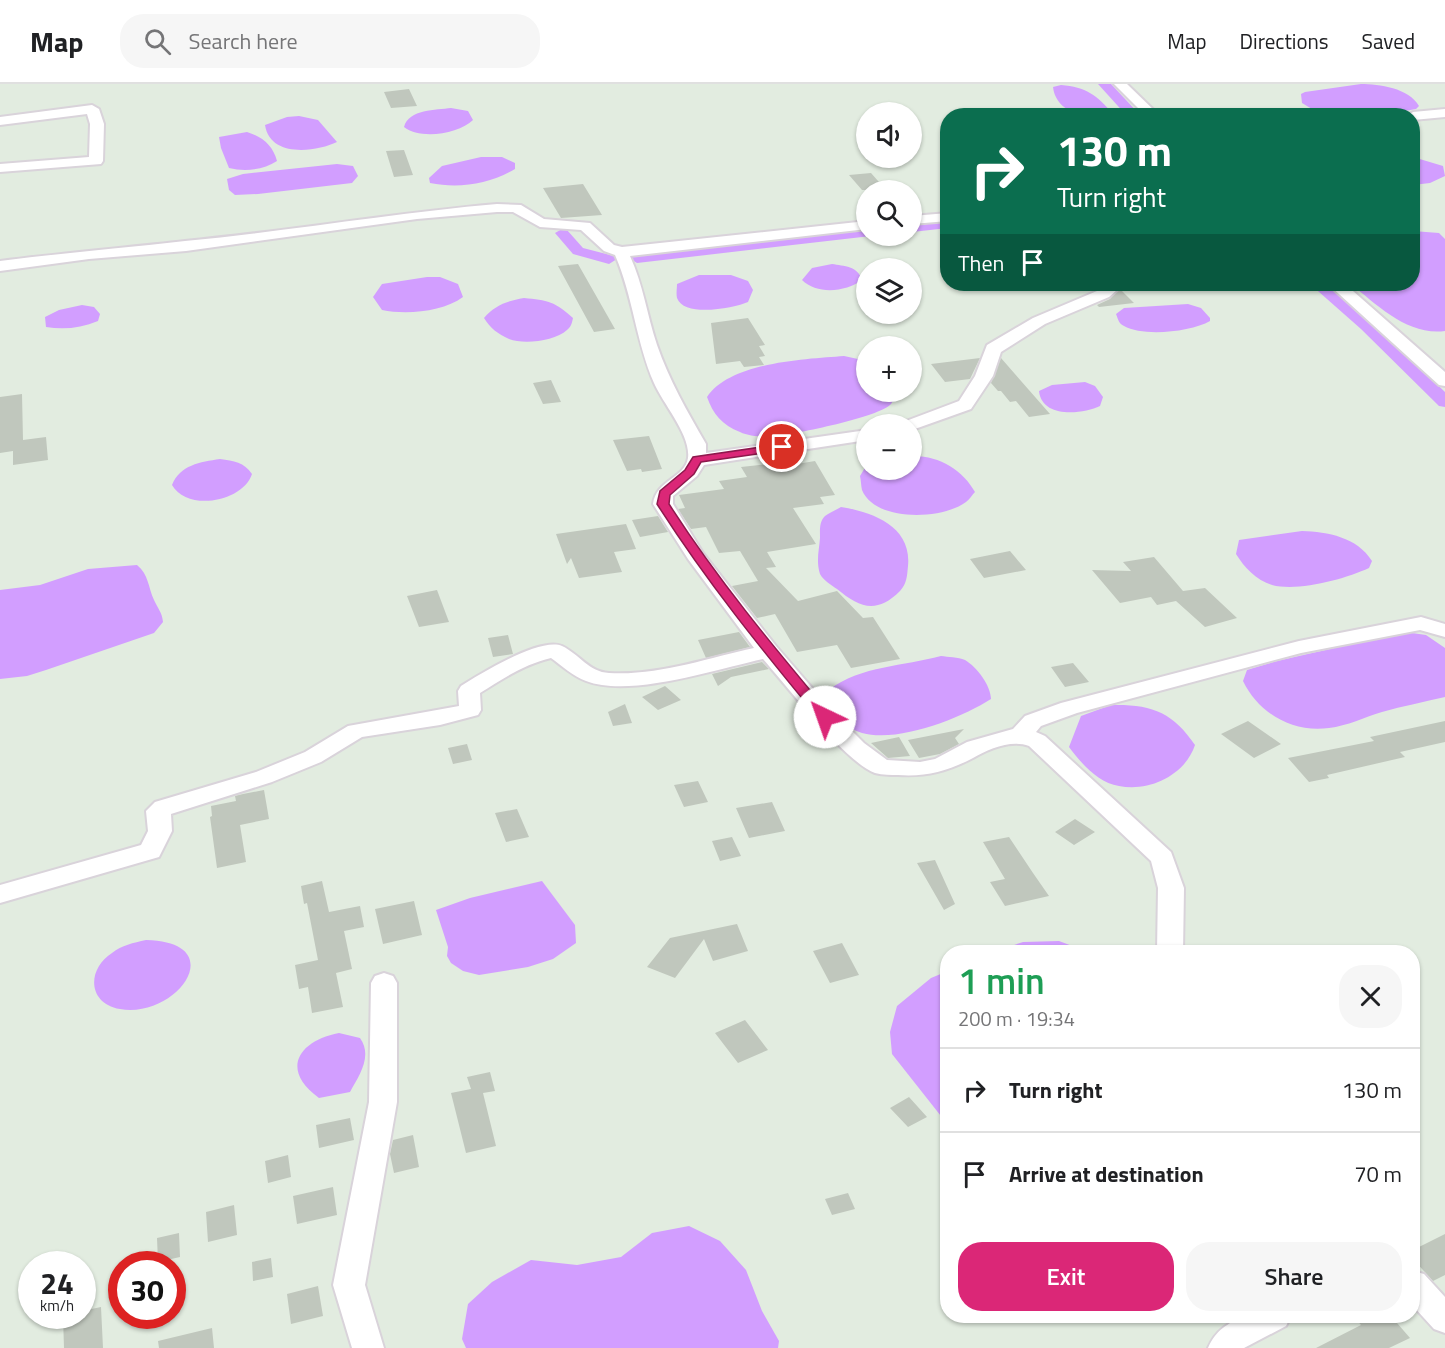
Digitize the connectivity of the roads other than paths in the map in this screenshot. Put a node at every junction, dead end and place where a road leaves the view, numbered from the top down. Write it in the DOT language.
graph roads {
  1 [pos="1120,84"];
  2 [pos="1146,108"];
  3 [pos="1445,113"];
  4 [pos="1420,115"];
  5 [pos="0,121"];
  6 [pos="0,168"];
  7 [pos="940,218"];
  8 [pos="922,219"];
  9 [pos="856,226"];
  10 [pos="621,252"];
  11 [pos="0,266"];
  12 [pos="1108,291"];
  13 [pos="1344,291"];
  14 [pos="1445,381"];
  15 [pos="922,421"];
  16 [pos="856,437"];
  17 [pos="697,460"];
  18 [pos="1445,630"];
  19 [pos="768,651"];
  20 [pos="1021,734"];
  21 [pos="0,894"];
  22 [pos="1170,945"];
  23 [pos="384,983"];
  24 [pos="1420,1292"];
  25 [pos="1445,1319"];
  26 [pos="1260,1323"];
  27 [pos="368,1348"];
  28 [pos="1224,1348"];
  1 -- 2 [label="street"];
  3 -- 4 [label="street"];
  5 -- 6 [label="street"];
  7 -- 8 [label="street"];
  9 -- 10 [label="street"];
  10 -- 11 [label="street"];
  10 -- 17 [label="street"];
  12 -- 15 [label="street"];
  13 -- 14 [label="street"];
  16 -- 17 [label="street"];
  17 -- 19 [label="street"];
  18 -- 20 [label="street"];
  19 -- 20 [label="street"];
  19 -- 21 [label="street"];
  20 -- 22 [label="street"];
  23 -- 27 [label="street"];
  24 -- 25 [label="street"];
  26 -- 28 [label="street"];
}
